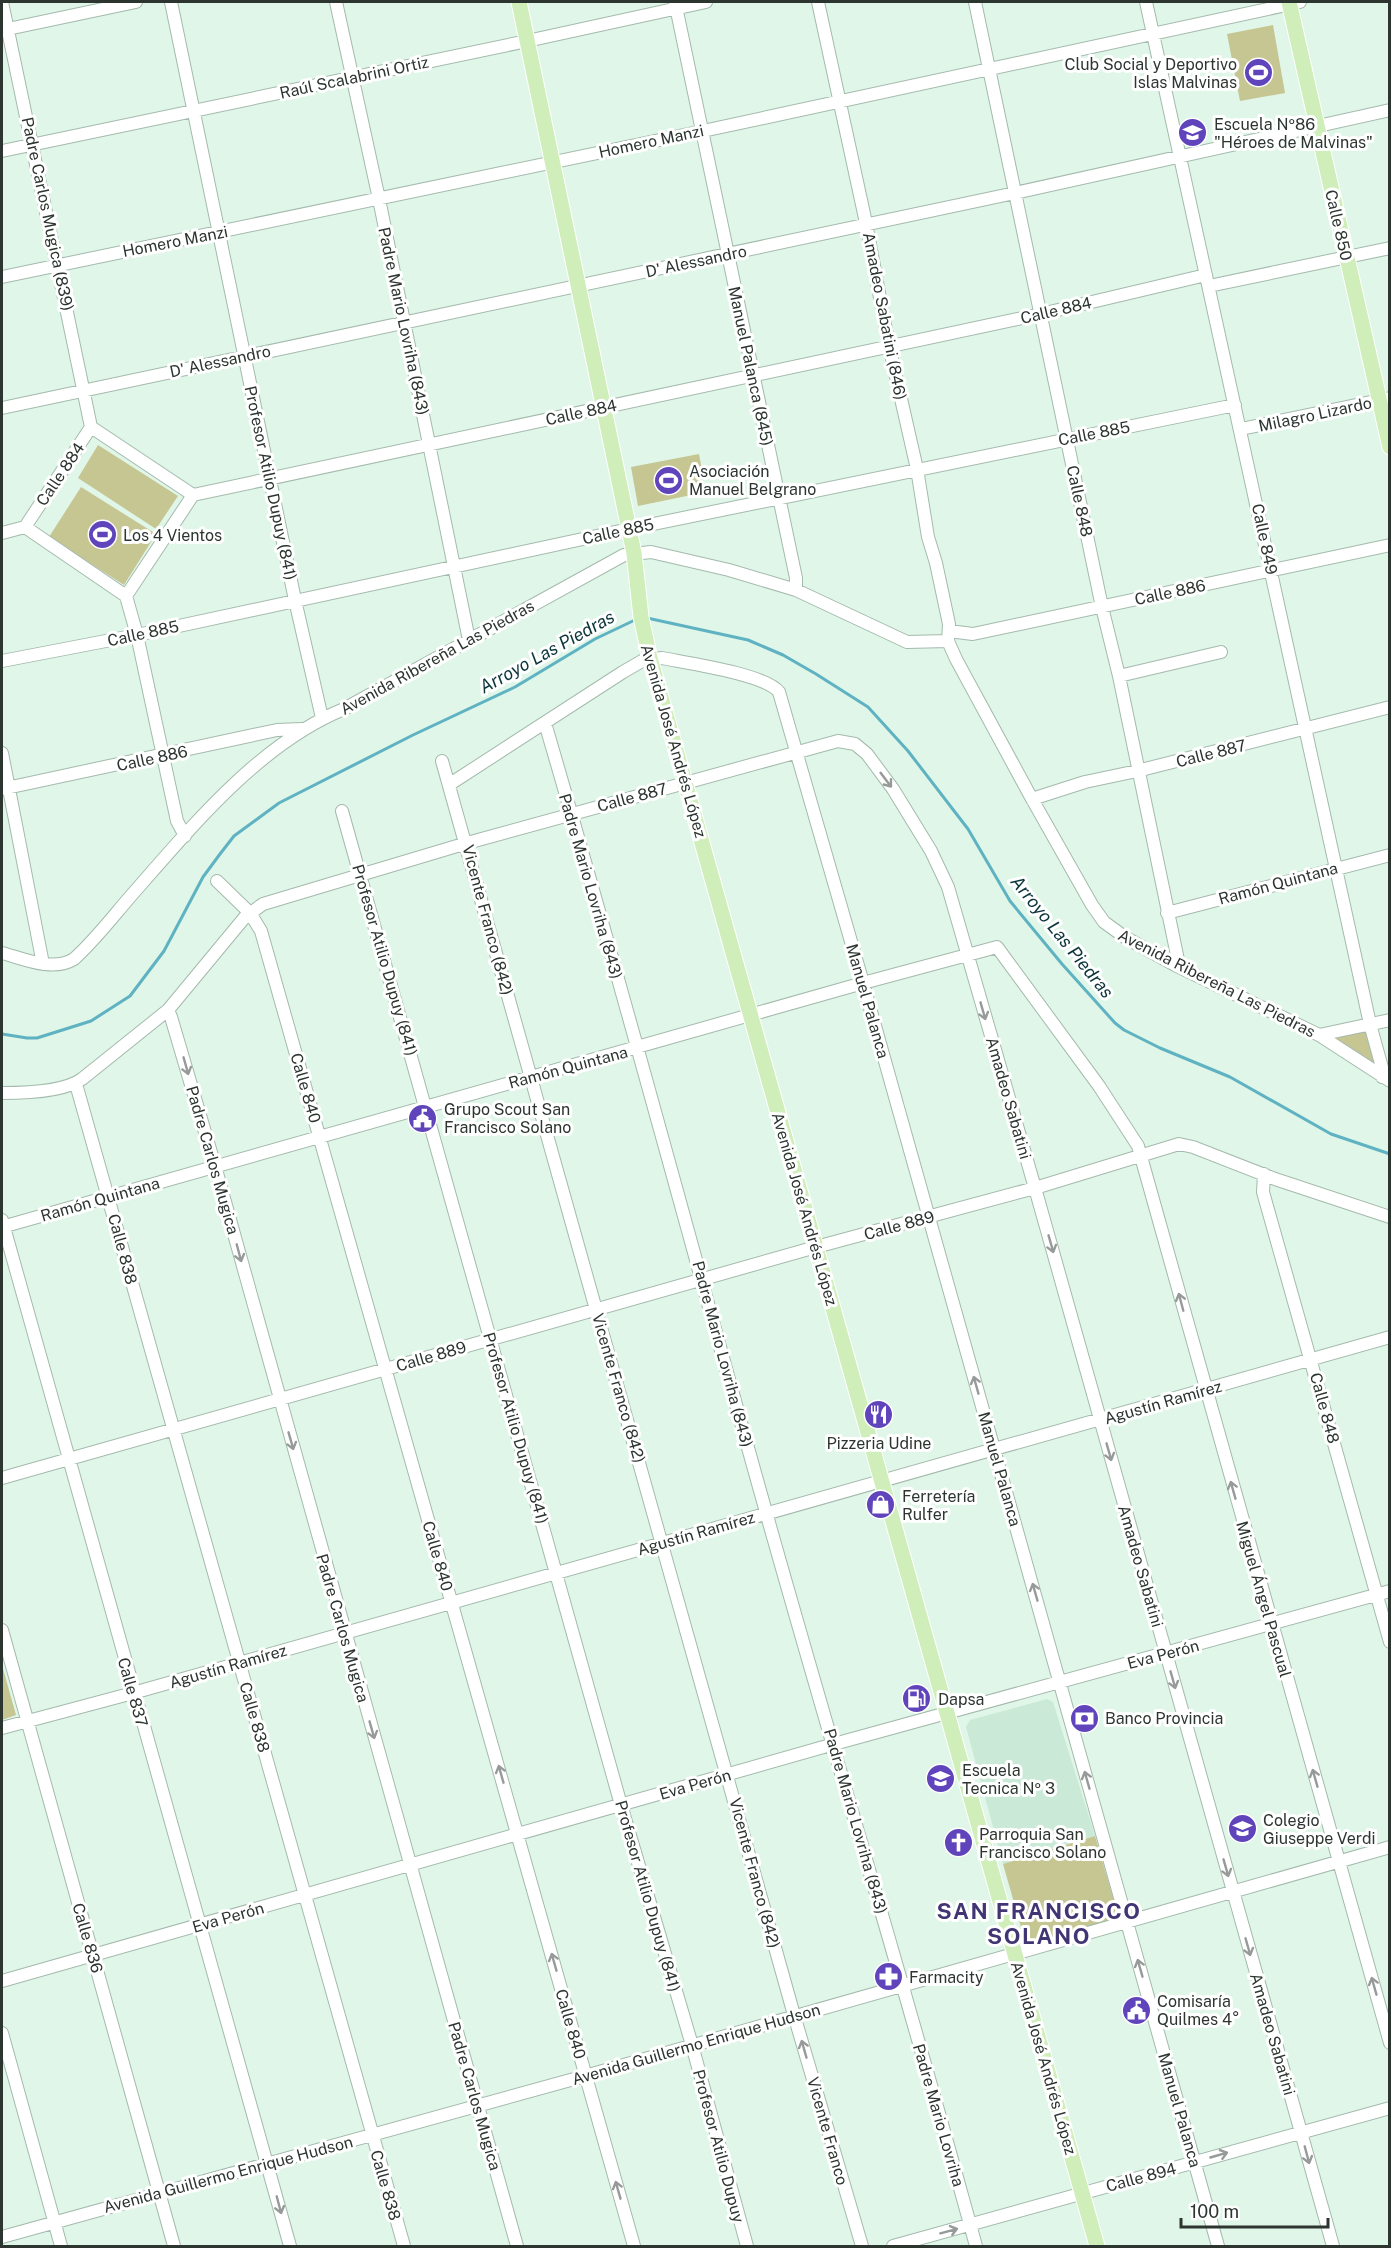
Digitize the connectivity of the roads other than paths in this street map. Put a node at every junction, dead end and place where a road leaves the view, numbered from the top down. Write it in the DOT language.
graph roads {
  1 [pos="2,2"];
  2 [pos="136,2"];
  3 [pos="171,2"];
  4 [pos="336,2"];
  5 [pos="519,2"];
  6 [pos="706,2"];
  7 [pos="818,2"];
  8 [pos="975,2"];
  9 [pos="1146,2"];
  10 [pos="1293,2"];
  11 [pos="676,5"];
  12 [pos="5,30"];
  13 [pos="1154,34"];
  14 [pos="527,41"];
  15 [pos="989,69"];
  16 [pos="353,76"];
  17 [pos="838,100"];
  18 [pos="192,110"];
  19 [pos="1389,110"];
  20 [pos="1316,126"];
  21 [pos="703,131"];
  22 [pos="33,144"];
  23 [pos="2,150"];
  24 [pos="1180,156"];
  25 [pos="553,162"];
  26 [pos="1014,193"];
  27 [pos="379,199"];
  28 [pos="866,223"];
  29 [pos="219,232"];
  30 [pos="1389,248"];
  31 [pos="727,254"];
  32 [pos="1346,258"];
  33 [pos="58,264"];
  34 [pos="2,277"];
  35 [pos="1208,281"];
  36 [pos="579,286"];
  37 [pos="1041,314"];
  38 [pos="403,322"];
  39 [pos="889,346"];
  40 [pos="244,355"];
  41 [pos="753,375"];
  42 [pos="85,391"];
  43 [pos="1384,400"];
  44 [pos="1235,405"];
  45 [pos="2,408"];
  46 [pos="603,408"];
  47 [pos="91,427"];
  48 [pos="1241,429"];
  49 [pos="1066,438"];
  50 [pos="429,444"];
  51 [pos="1389,447"];
  52 [pos="917,469"];
  53 [pos="271,477"];
  54 [pos="193,495"];
  55 [pos="779,497"];
  56 [pos="24,527"];
  57 [pos="629,529"];
  58 [pos="2,533"];
  59 [pos="1389,545"];
  60 [pos="635,559"];
  61 [pos="455,565"];
  62 [pos="1272,571"];
  63 [pos="796,590"];
  64 [pos="126,596"];
  65 [pos="295,600"];
  66 [pos="1102,607"];
  67 [pos="137,635"];
  68 [pos="949,636"];
  69 [pos="469,640"];
  70 [pos="1221,652"];
  71 [pos="650,658"];
  72 [pos="2,661"];
  73 [pos="1119,676"];
  74 [pos="1389,707"];
  75 [pos="322,718"];
  76 [pos="545,723"];
  77 [pos="302,729"];
  78 [pos="1307,729"];
  79 [pos="797,751"];
  80 [pos="2,753"];
  81 [pos="162,756"];
  82 [pos="442,761"];
  83 [pos="1137,771"];
  84 [pos="686,783"];
  85 [pos="450,784"];
  86 [pos="5,788"];
  87 [pos="1032,799"];
  88 [pos="342,811"];
  89 [pos="572,814"];
  90 [pos="185,836"];
  91 [pos="467,843"];
  92 [pos="1389,855"];
  93 [pos="1337,868"];
  94 [pos="361,875"];
  95 [pos="217,881"];
  96 [pos="250,913"];
  97 [pos="1167,913"];
  98 [pos="2,953"];
  99 [pos="967,955"];
  100 [pos="43,964"];
  101 [pos="1177,966"];
  102 [pos="863,983"];
  103 [pos="168,1010"];
  104 [pos="750,1015"];
  105 [pos="1389,1020"];
  106 [pos="1370,1024"];
  107 [pos="1319,1035"];
  108 [pos="636,1049"];
  109 [pos="531,1077"];
  110 [pos="1386,1079"];
  111 [pos="76,1084"];
  112 [pos="2,1093"];
  113 [pos="426,1106"];
  114 [pos="320,1136"];
  115 [pos="1141,1156"];
  116 [pos="215,1166"];
  117 [pos="1264,1174"];
  118 [pos="1035,1188"];
  119 [pos="109,1196"];
  120 [pos="929,1217"];
  121 [pos="1389,1217"];
  122 [pos="2,1224"];
  123 [pos="816,1247"];
  124 [pos="703,1281"];
  125 [pos="596,1310"];
  126 [pos="1389,1337"];
  127 [pos="491,1339"];
  128 [pos="1312,1360"];
  129 [pos="386,1369"];
  130 [pos="1205,1390"];
  131 [pos="279,1399"];
  132 [pos="1100,1420"];
  133 [pos="172,1429"];
  134 [pos="994,1450"];
  135 [pos="69,1458"];
  136 [pos="2,1478"];
  137 [pos="882,1481"];
  138 [pos="766,1513"];
  139 [pos="663,1543"];
  140 [pos="557,1572"];
  141 [pos="1389,1591"];
  142 [pos="1376,1596"];
  143 [pos="451,1602"];
  144 [pos="1271,1624"];
  145 [pos="2,1630"];
  146 [pos="345,1634"];
  147 [pos="1389,1642"];
  148 [pos="1166,1653"];
  149 [pos="240,1662"];
  150 [pos="1060,1682"];
  151 [pos="134,1693"];
  152 [pos="947,1713"];
  153 [pos="27,1720"];
  154 [pos="2,1728"];
  155 [pos="834,1744"];
  156 [pos="728,1775"];
  157 [pos="621,1805"];
  158 [pos="518,1834"];
  159 [pos="1389,1847"];
  160 [pos="1339,1862"];
  161 [pos="410,1866"];
  162 [pos="1232,1891"];
  163 [pos="304,1895"];
  164 [pos="1127,1923"];
  165 [pos="200,1925"];
  166 [pos="1014,1954"];
  167 [pos="93,1955"];
  168 [pos="2,1981"];
  169 [pos="902,1984"];
  170 [pos="794,2015"];
  171 [pos="2,2033"];
  172 [pos="1389,2043"];
  173 [pos="692,2045"];
  174 [pos="585,2076"];
  175 [pos="479,2105"];
  176 [pos="1389,2108"];
  177 [pos="1301,2131"];
  178 [pos="372,2134"];
  179 [pos="1195,2162"];
  180 [pos="268,2164"];
  181 [pos="159,2193"];
  182 [pos="1082,2193"];
  183 [pos="55,2222"];
  184 [pos="970,2225"];
  185 [pos="2,2237"];
  186 [pos="61,2247"];
  187 [pos="174,2247"];
  188 [pos="290,2247"];
  189 [pos="404,2247"];
  190 [pos="517,2247"];
  191 [pos="634,2247"];
  192 [pos="747,2247"];
  193 [pos="862,2247"];
  194 [pos="893,2247"];
  195 [pos="976,2247"];
  196 [pos="1097,2247"];
  197 [pos="1218,2247"];
  198 [pos="1332,2247"];
  1 -- 12 [label="street, Padre Carlos Mugica (839)"];
  2 -- 12 [label="street"];
  3 -- 18 [label="street, Profesor Atilio Dupuy (841)"];
  4 -- 16 [label="street, Padre Mario Lovriha (843)"];
  5 -- 14 [label="main road, Avenida José Andrés López"];
  6 -- 11 [label="street, Raúl Scalabrini Ortiz"];
  7 -- 17 [label="street, Amadeo Sabatini (846)"];
  8 -- 15 [label="street, Calle 848"];
  9 -- 13 [label="street, Calle 849"];
  10 -- 13 [label="street, Homero Manzi"];
  10 -- 20 [label="main road, Calle 850"];
  11 -- 14 [label="street, Raúl Scalabrini Ortiz"];
  11 -- 21 [label="street, Manuel Palanca (845)"];
  12 -- 22 [label="street, Padre Carlos Mugica (839)"];
  13 -- 15 [label="street, Homero Manzi"];
  13 -- 24 [label="street, Calle 849"];
  14 -- 16 [label="street, Raúl Scalabrini Ortiz"];
  14 -- 25 [label="main road, Avenida José Andrés López"];
  15 -- 17 [label="street, Homero Manzi"];
  15 -- 26 [label="street, Calle 848"];
  16 -- 18 [label="street, Raúl Scalabrini Ortiz"];
  16 -- 27 [label="street, Padre Mario Lovriha (843)"];
  17 -- 21 [label="street, Homero Manzi"];
  17 -- 28 [label="street, Amadeo Sabatini (846)"];
  18 -- 22 [label="street, Raúl Scalabrini Ortiz"];
  18 -- 29 [label="street, Profesor Atilio Dupuy (841)"];
  19 -- 20 [label="street, D' Alessandro"];
  20 -- 24 [label="street, D' Alessandro"];
  20 -- 32 [label="main road, Calle 850"];
  21 -- 25 [label="street, Homero Manzi"];
  21 -- 31 [label="street, Manuel Palanca (845)"];
  22 -- 23 [label="street, Raúl Scalabrini Ortiz"];
  22 -- 33 [label="street, Padre Carlos Mugica (839)"];
  24 -- 26 [label="street, D' Alessandro"];
  24 -- 35 [label="street, Calle 849"];
  25 -- 27 [label="street, Homero Manzi"];
  25 -- 36 [label="main road, Avenida José Andrés López"];
  26 -- 28 [label="street, D' Alessandro"];
  26 -- 37 [label="street, Calle 848"];
  27 -- 29 [label="street, Homero Manzi"];
  27 -- 38 [label="street, Padre Mario Lovriha (843)"];
  28 -- 31 [label="street, D' Alessandro"];
  28 -- 39 [label="street, Amadeo Sabatini (846)"];
  29 -- 33 [label="street, Homero Manzi"];
  29 -- 40 [label="street, Profesor Atilio Dupuy (841)"];
  30 -- 32 [label="street, Calle 884"];
  31 -- 36 [label="street, D' Alessandro"];
  31 -- 41 [label="street, Manuel Palanca (845)"];
  32 -- 35 [label="street, Calle 884"];
  32 -- 43 [label="main road, Calle 850"];
  33 -- 34 [label="street, Homero Manzi"];
  33 -- 42 [label="street, Padre Carlos Mugica (839)"];
  35 -- 37 [label="street, Calle 884"];
  35 -- 44 [label="street, Calle 849"];
  36 -- 38 [label="street, D' Alessandro"];
  36 -- 46 [label="main road, Avenida José Andrés López"];
  37 -- 39 [label="street, Calle 884"];
  37 -- 49 [label="street, Calle 848"];
  38 -- 40 [label="street, D' Alessandro"];
  38 -- 50 [label="street, Padre Mario Lovriha (843)"];
  39 -- 41 [label="street, Calle 884"];
  39 -- 52 [label="street, Amadeo Sabatini (846)"];
  40 -- 42 [label="street, D' Alessandro"];
  40 -- 53 [label="street, Profesor Atilio Dupuy (841)"];
  41 -- 46 [label="street, Calle 884"];
  41 -- 55 [label="street, Manuel Palanca (845)"];
  42 -- 45 [label="street, D' Alessandro"];
  42 -- 47 [label="street, Padre Carlos Mugica (839)"];
  43 -- 48 [label="street, Milagro Lizardo"];
  43 -- 51 [label="main road, Calle 850"];
  44 -- 48 [label="street, Calle 849"];
  44 -- 49 [label="street, Calle 885"];
  46 -- 50 [label="street, Calle 884"];
  46 -- 57 [label="main road, Avenida José Andrés López"];
  47 -- 54 [label="street, Calle 884"];
  47 -- 56 [label="street, Calle 884"];
  48 -- 62 [label="street, Calle 849"];
  49 -- 52 [label="street, Calle 885"];
  49 -- 66 [label="street, Calle 848"];
  50 -- 53 [label="street, Calle 884"];
  50 -- 61 [label="street, Padre Mario Lovriha (843)"];
  52 -- 55 [label="street, Calle 885"];
  52 -- 68 [label="street, Amadeo Sabatini (846)"];
  53 -- 54 [label="street, Calle 884"];
  53 -- 65 [label="street, Profesor Atilio Dupuy (841)"];
  54 -- 64 [label="street"];
  55 -- 57 [label="street, Calle 885"];
  55 -- 63 [label="street, Manuel Palanca (845)"];
  56 -- 58 [label="street"];
  56 -- 64 [label="street"];
  57 -- 60 [label="main road, Avenida José Andrés López"];
  57 -- 61 [label="street, Calle 885"];
  59 -- 62 [label="street, Calle 886"];
  60 -- 63 [label="street, Avenida Ribereña Las Piedras"];
  60 -- 69 [label="street, Avenida Ribereña Las Piedras"];
  60 -- 71 [label="main road, Avenida José Andrés López"];
  61 -- 65 [label="street, Calle 885"];
  61 -- 69 [label="street, Padre Mario Lovriha (843)"];
  62 -- 66 [label="street, Calle 886"];
  62 -- 78 [label="street, Calle 849"];
  63 -- 68 [label="street, Avenida Ribereña Las Piedras"];
  64 -- 67 [label="street"];
  65 -- 67 [label="street, Calle 885"];
  65 -- 75 [label="street, Profesor Atilio Dupuy (841)"];
  66 -- 68 [label="street, Calle 886"];
  66 -- 73 [label="street, Calle 848"];
  67 -- 72 [label="street, Calle 885"];
  67 -- 81 [label="street"];
  68 -- 87 [label="street, Avenida Ribereña Las Piedras"];
  69 -- 75 [label="street, Avenida Ribereña Las Piedras"];
  70 -- 73 [label="street"];
  71 -- 76 [label="street"];
  71 -- 79 [label="street, Manuel Palanca"];
  71 -- 84 [label="main road, Avenida José Andrés López"];
  73 -- 83 [label="street, Calle 848"];
  74 -- 78 [label="street, Calle 887"];
  75 -- 77 [label="street, Avenida Ribereña Las Piedras"];
  76 -- 85 [label="street"];
  76 -- 89 [label="street, Padre Mario Lovriha (843)"];
  77 -- 81 [label="street, Calle 886"];
  77 -- 90 [label="street, Avenida Ribereña Las Piedras"];
  78 -- 83 [label="street, Calle 887"];
  78 -- 93 [label="street, Calle 849"];
  79 -- 84 [label="street, Calle 887"];
  79 -- 99 [label="street, Calle 887, one-way"];
  79 -- 102 [label="street, Manuel Palanca"];
  80 -- 86 [label="street"];
  81 -- 86 [label="street, Calle 886"];
  81 -- 90 [label="street"];
  82 -- 85 [label="street, Vicente Franco (842)"];
  83 -- 87 [label="street, Calle 887"];
  83 -- 97 [label="street, Calle 848"];
  84 -- 89 [label="street, Calle 887"];
  84 -- 104 [label="main road, Avenida José Andrés López"];
  85 -- 91 [label="street, Vicente Franco (842)"];
  86 -- 100 [label="street"];
  87 -- 101 [label="street, Avenida Ribereña Las Piedras"];
  88 -- 94 [label="street, Profesor Atilio Dupuy (841)"];
  89 -- 91 [label="street, Calle 887"];
  89 -- 108 [label="street, Padre Mario Lovriha (843)"];
  90 -- 100 [label="street, Avenida Ribereña Las Piedras"];
  91 -- 94 [label="street, Calle 887"];
  91 -- 109 [label="street, Vicente Franco (842)"];
  92 -- 93 [label="street, Ramón Quintana"];
  93 -- 97 [label="street, Ramón Quintana"];
  93 -- 106 [label="street, Calle 849"];
  94 -- 96 [label="street, Calle 887"];
  94 -- 113 [label="street, Profesor Atilio Dupuy (841)"];
  95 -- 96 [label="street, Calle 840"];
  96 -- 103 [label="street"];
  96 -- 114 [label="street, Calle 840"];
  97 -- 101 [label="street, Calle 848"];
  98 -- 100 [label="street, Avenida Ribereña Las Piedras"];
  99 -- 102 [label="street, Ramón Quintana"];
  99 -- 115 [label="street, Ramón Quintana"];
  99 -- 118 [label="street, Amadeo Sabatini, one-way"];
  101 -- 107 [label="street, Avenida Ribereña Las Piedras"];
  102 -- 104 [label="street, Ramón Quintana"];
  102 -- 120 [label="street, Manuel Palanca"];
  103 -- 111 [label="street"];
  103 -- 116 [label="street, Padre Carlos Mugica, one-way"];
  104 -- 108 [label="street, Ramón Quintana"];
  104 -- 123 [label="main road, Avenida José Andrés López"];
  105 -- 106 [label="street"];
  106 -- 107 [label="street"];
  106 -- 110 [label="street, Calle 849"];
  107 -- 110 [label="street, Avenida Ribereña Las Piedras"];
  108 -- 109 [label="street, Ramón Quintana"];
  108 -- 124 [label="street, Padre Mario Lovriha (843)"];
  109 -- 113 [label="street, Ramón Quintana"];
  109 -- 125 [label="street, Vicente Franco (842)"];
  111 -- 112 [label="street"];
  111 -- 119 [label="street, Calle 838"];
  113 -- 114 [label="street, Ramón Quintana"];
  113 -- 127 [label="street, Profesor Atilio Dupuy (841)"];
  114 -- 116 [label="street, Ramón Quintana"];
  114 -- 129 [label="street, Calle 840"];
  115 -- 117 [label="street, Calle 889"];
  115 -- 118 [label="street, Calle 889"];
  130 -- 115 [label="street, Miguel Ángel Pascual, one-way"];
  116 -- 119 [label="street, Ramón Quintana"];
  116 -- 131 [label="street, Padre Carlos Mugica, one-way"];
  117 -- 121 [label="street"];
  117 -- 128 [label="street, Calle 848"];
  118 -- 120 [label="street, Calle 889"];
  118 -- 132 [label="street, Amadeo Sabatini, one-way"];
  119 -- 122 [label="street, Ramón Quintana"];
  119 -- 133 [label="street, Calle 838"];
  120 -- 123 [label="street, Calle 889"];
  134 -- 120 [label="street, Manuel Palanca, one-way"];
  122 -- 135 [label="street, Calle 837"];
  123 -- 124 [label="street, Calle 889"];
  123 -- 137 [label="main road, Avenida José Andrés López"];
  124 -- 125 [label="street, Calle 889"];
  124 -- 138 [label="street, Padre Mario Lovriha (843)"];
  125 -- 127 [label="street, Calle 889"];
  125 -- 139 [label="street, Vicente Franco (842)"];
  126 -- 128 [label="street, Agustín Ramírez"];
  127 -- 129 [label="street, Calle 889"];
  127 -- 140 [label="street, Profesor Atilio Dupuy (841)"];
  128 -- 130 [label="street, Agustín Ramírez"];
  128 -- 142 [label="street, Calle 848"];
  129 -- 131 [label="street, Calle 889"];
  129 -- 143 [label="street, Calle 840"];
  130 -- 132 [label="street, Agustín Ramírez"];
  144 -- 130 [label="street, Miguel Ángel Pascual, one-way"];
  131 -- 133 [label="street, Calle 889"];
  131 -- 146 [label="street, Padre Carlos Mugica, one-way"];
  132 -- 134 [label="street, Agustín Ramírez"];
  132 -- 148 [label="street, Amadeo Sabatini, one-way"];
  133 -- 135 [label="street, Calle 889"];
  133 -- 149 [label="street, Calle 838"];
  134 -- 137 [label="street, Agustín Ramírez"];
  150 -- 134 [label="street, Manuel Palanca, one-way"];
  135 -- 136 [label="street, Calle 889"];
  135 -- 151 [label="street, Calle 837"];
  137 -- 138 [label="street, Agustín Ramírez"];
  137 -- 152 [label="main road, Avenida José Andrés López"];
  138 -- 139 [label="street, Agustín Ramírez"];
  138 -- 155 [label="street, Padre Mario Lovriha (843)"];
  139 -- 140 [label="street, Agustín Ramírez"];
  139 -- 156 [label="street, Vicente Franco (842)"];
  140 -- 143 [label="street, Agustín Ramírez"];
  140 -- 157 [label="street, Profesor Atilio Dupuy (841)"];
  141 -- 142 [label="street, Eva Perón"];
  142 -- 144 [label="street, Eva Perón"];
  142 -- 147 [label="street, Calle 848"];
  143 -- 146 [label="street, Agustín Ramírez"];
  158 -- 143 [label="street, Calle 840, one-way"];
  144 -- 148 [label="street, Eva Perón"];
  160 -- 144 [label="street, Miguel Ángel Pascual, one-way"];
  145 -- 153 [label="street, Calle 836"];
  146 -- 149 [label="street, Agustín Ramírez"];
  146 -- 161 [label="street, Padre Carlos Mugica, one-way"];
  148 -- 150 [label="street, Eva Perón"];
  148 -- 162 [label="street, Amadeo Sabatini, one-way"];
  149 -- 151 [label="street, Agustín Ramírez"];
  149 -- 163 [label="street, Calle 838"];
  150 -- 152 [label="street, Eva Perón"];
  164 -- 150 [label="street, Manuel Palanca, one-way"];
  151 -- 153 [label="street, Agustín Ramírez"];
  151 -- 165 [label="street, Calle 837"];
  152 -- 155 [label="street, Eva Perón"];
  152 -- 166 [label="main road, Avenida José Andrés López"];
  153 -- 154 [label="street, Agustín Ramírez"];
  153 -- 167 [label="street, Calle 836"];
  155 -- 156 [label="street, Eva Perón"];
  155 -- 169 [label="street, Padre Mario Lovriha (843)"];
  156 -- 157 [label="street, Eva Perón"];
  156 -- 170 [label="street, Vicente Franco (842)"];
  157 -- 158 [label="street, Eva Perón"];
  157 -- 173 [label="street, Profesor Atilio Dupuy (841)"];
  158 -- 161 [label="street, Eva Perón"];
  174 -- 158 [label="street, Calle 840, one-way"];
  159 -- 160 [label="street, Avenida Guillermo Enrique Hudson"];
  160 -- 162 [label="street, Avenida Guillermo Enrique Hudson"];
  172 -- 160 [label="street, Miguel Ángel Pascual, one-way"];
  161 -- 163 [label="street, Eva Perón"];
  161 -- 175 [label="street, Padre Carlos Mugica"];
  162 -- 164 [label="street, Avenida Guillermo Enrique Hudson"];
  162 -- 177 [label="street, Amadeo Sabatini, one-way"];
  163 -- 165 [label="street, Eva Perón"];
  163 -- 178 [label="street, Calle 838"];
  164 -- 166 [label="street, Avenida Guillermo Enrique Hudson"];
  179 -- 164 [label="street, Manuel Palanca, one-way"];
  165 -- 167 [label="street, Eva Perón"];
  165 -- 180 [label="street, Calle 837"];
  166 -- 169 [label="street, Avenida Guillermo Enrique Hudson"];
  166 -- 182 [label="main road, Avenida José Andrés López"];
  167 -- 168 [label="street, Eva Perón"];
  167 -- 181 [label="street, Calle 836"];
  169 -- 170 [label="street, Avenida Guillermo Enrique Hudson"];
  169 -- 184 [label="street, Padre Mario Lovriha"];
  170 -- 173 [label="street, Avenida Guillermo Enrique Hudson"];
  193 -- 170 [label="street, Vicente Franco, one-way"];
  171 -- 183 [label="street"];
  173 -- 174 [label="street, Avenida Guillermo Enrique Hudson"];
  173 -- 192 [label="street, Profesor Atilio Dupuy"];
  174 -- 175 [label="street, Avenida Guillermo Enrique Hudson"];
  191 -- 174 [label="street, Calle 840, one-way"];
  175 -- 178 [label="street, Avenida Guillermo Enrique Hudson"];
  175 -- 190 [label="street, Padre Carlos Mugica"];
  176 -- 177 [label="street, Calle 894"];
  179 -- 177 [label="street, Calle 894, one-way"];
  177 -- 198 [label="street, Amadeo Sabatini, one-way"];
  178 -- 180 [label="street, Avenida Guillermo Enrique Hudson"];
  178 -- 189 [label="street, Calle 838"];
  179 -- 182 [label="street, Calle 894"];
  179 -- 197 [label="street, Manuel Palanca"];
  180 -- 181 [label="street, Avenida Guillermo Enrique Hudson"];
  180 -- 188 [label="street, Calle 837, one-way"];
  181 -- 183 [label="street, Avenida Guillermo Enrique Hudson"];
  181 -- 187 [label="street, Calle 836"];
  182 -- 184 [label="street, Calle 894"];
  182 -- 196 [label="main road, Avenida José Andrés López"];
  183 -- 185 [label="street, Avenida Guillermo Enrique Hudson"];
  183 -- 186 [label="street"];
  194 -- 184 [label="street, Calle 894, one-way"];
  184 -- 195 [label="street, Padre Mario Lovriha"];
}
